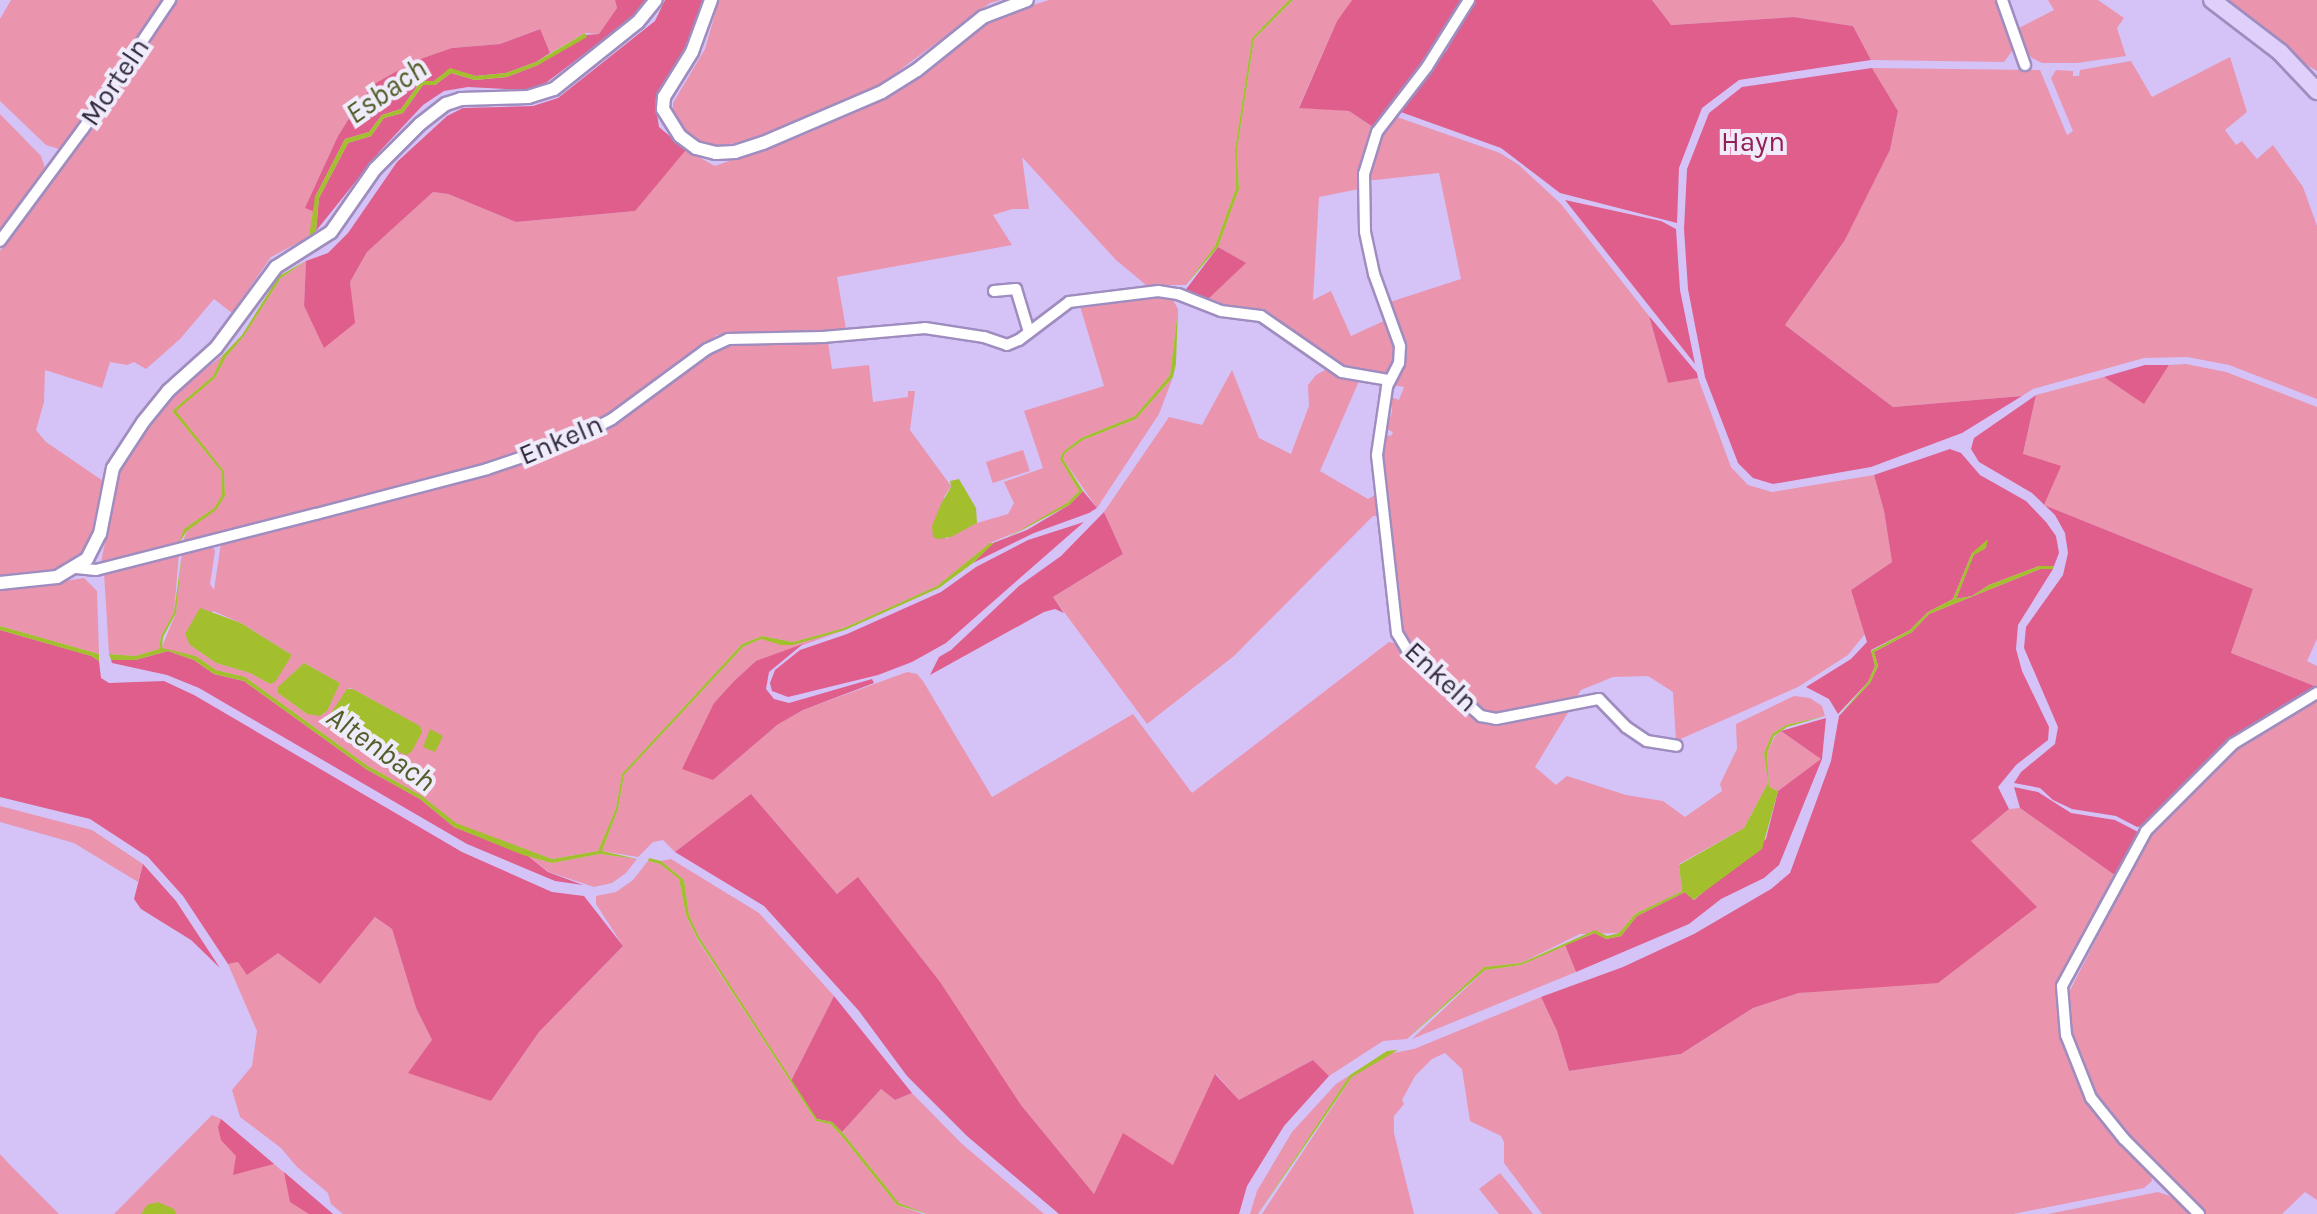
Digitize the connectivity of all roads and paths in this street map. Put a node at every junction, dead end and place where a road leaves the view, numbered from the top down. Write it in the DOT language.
graph roads {
  1 [pos="170,0"];
  2 [pos="656,0"];
  3 [pos="711,0"];
  4 [pos="1027,0"];
  5 [pos="1469,0"];
  6 [pos="2002,0"];
  7 [pos="2212,0"];
  8 [pos="2025,65"];
  9 [pos="2317,91"];
  10 [pos="0,241"];
  11 [pos="994,291"];
  12 [pos="1029,332"];
  13 [pos="1389,380"];
  14 [pos="76,568"];
  15 [pos="0,583"];
  16 [pos="2317,693"];
  17 [pos="1677,746"];
  18 [pos="2199,1214"];
  1 -- 10 [label="street, Morteln"];
  2 -- 14 [label="street"];
  3 -- 4 [label="street"];
  5 -- 13 [label="street, Enkeln"];
  6 -- 8 [label="street"];
  7 -- 9 [label="main road"];
  11 -- 12 [label="street"];
  12 -- 13 [label="street, Enkeln"];
  12 -- 14 [label="street, Enkeln"];
  13 -- 17 [label="street, Enkeln"];
  14 -- 15 [label="street"];
  16 -- 18 [label="street"];
}
